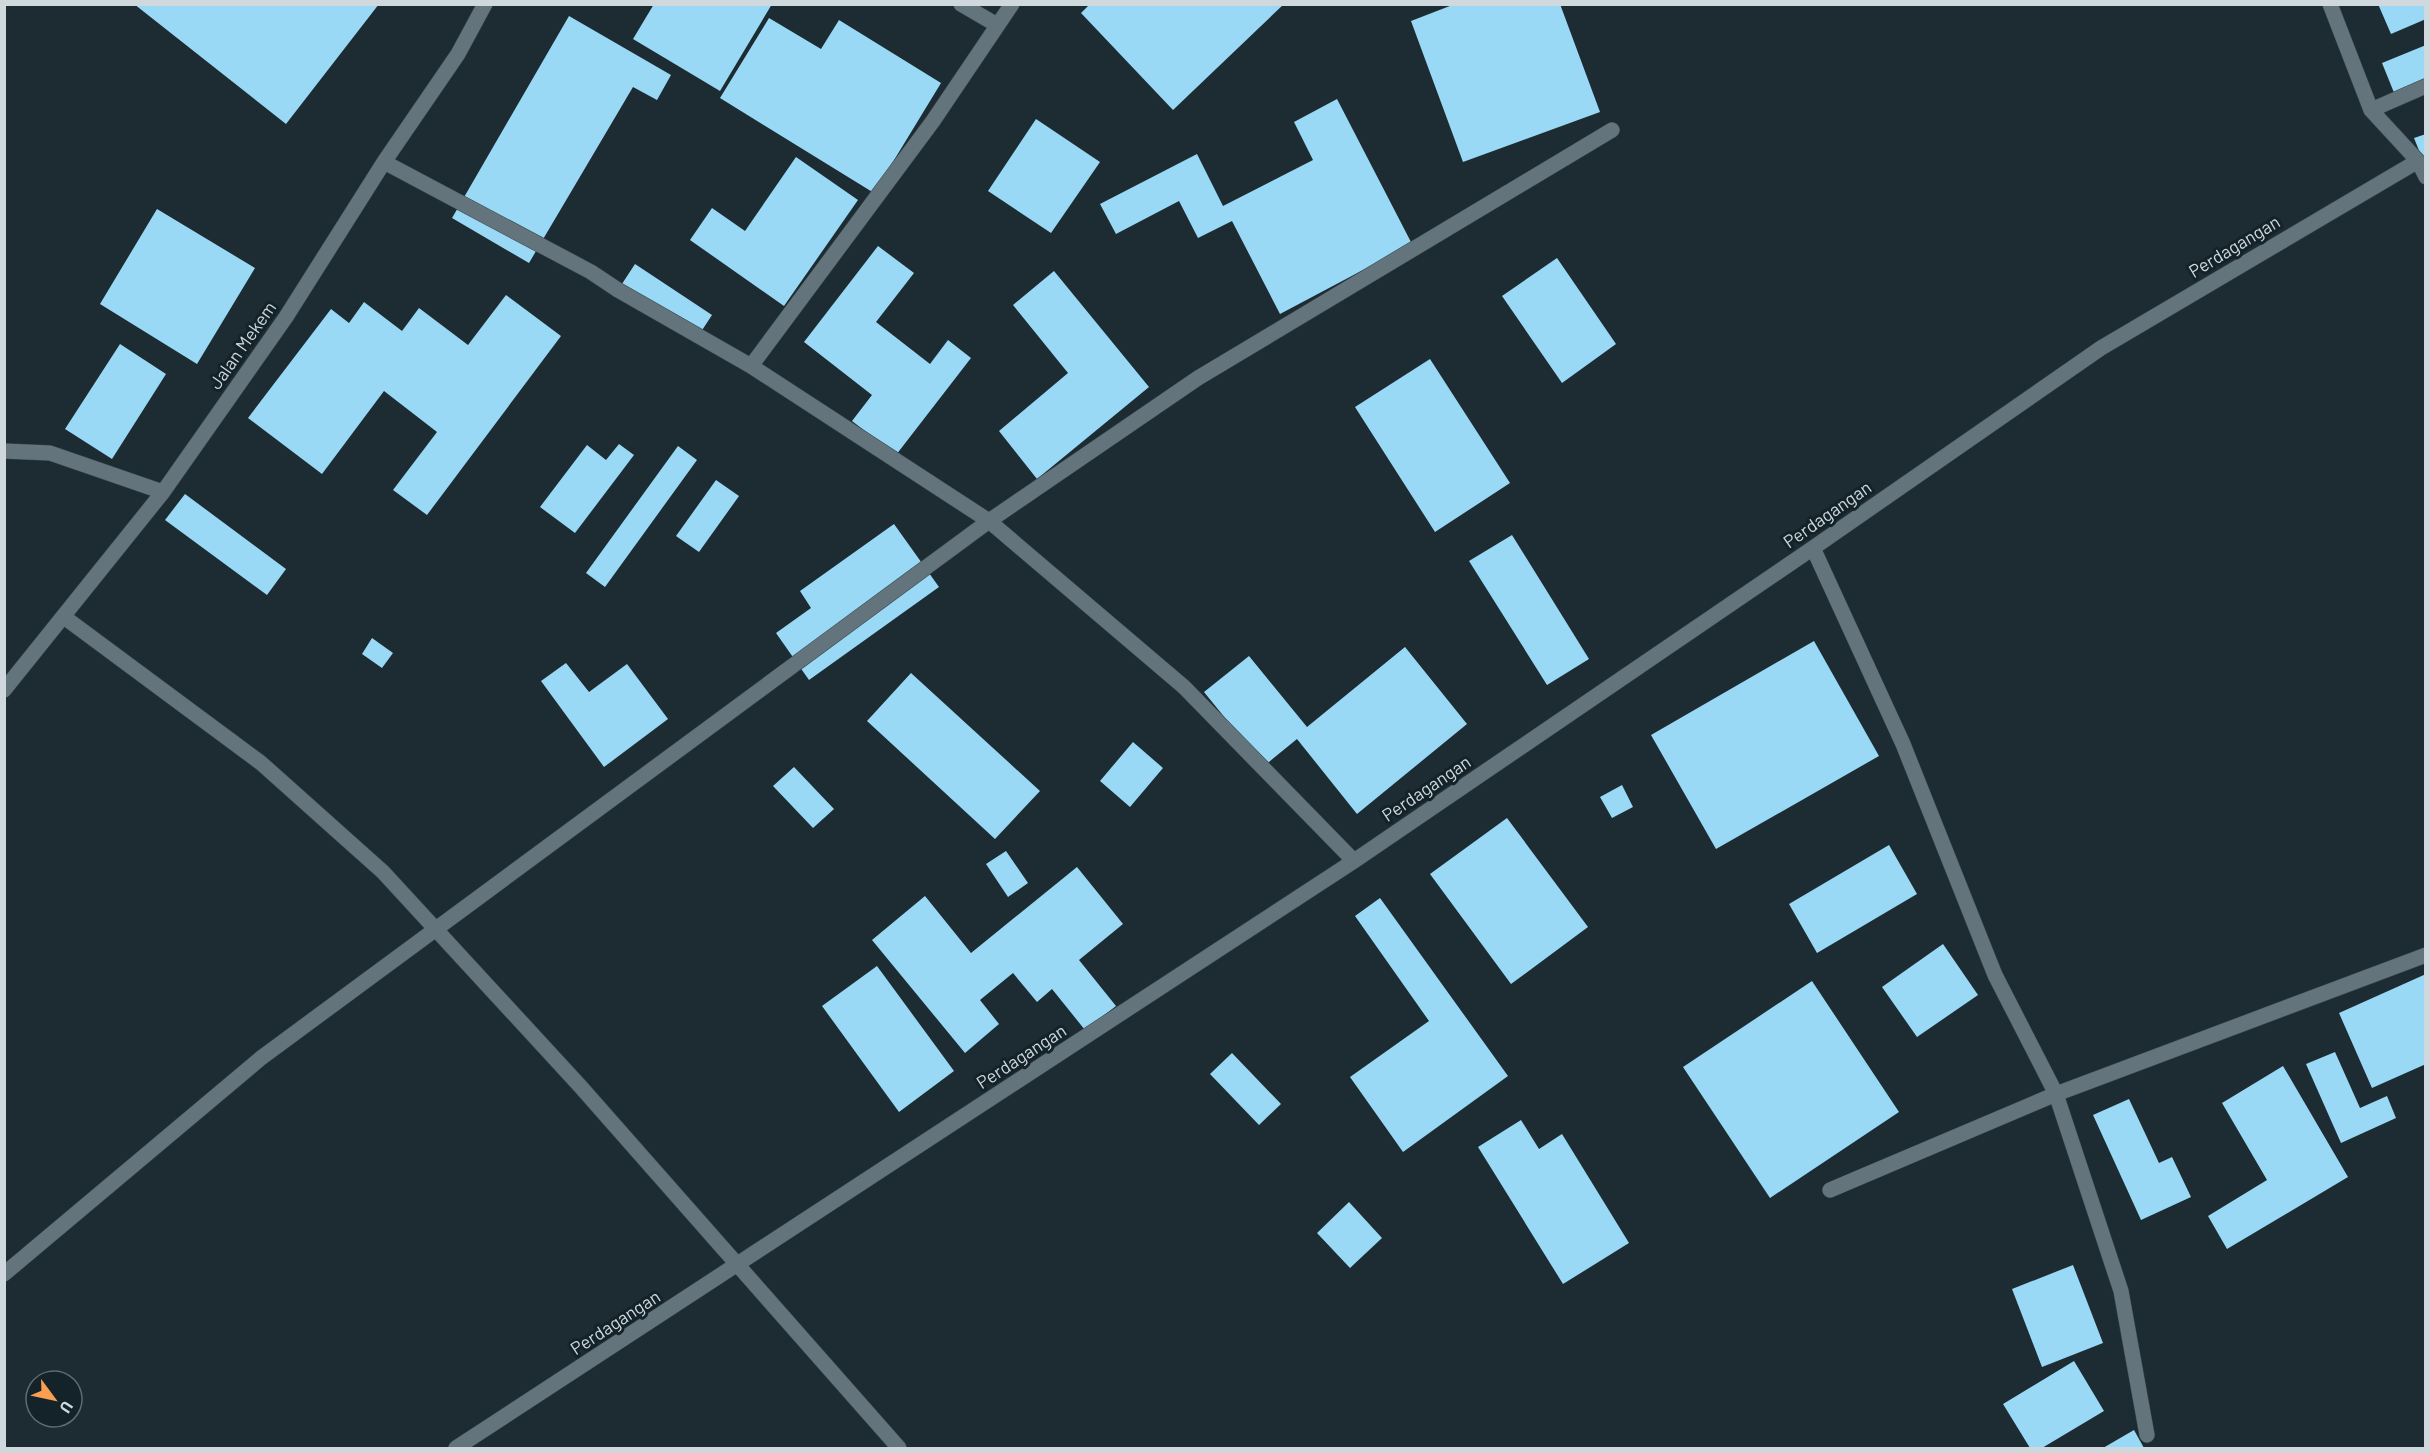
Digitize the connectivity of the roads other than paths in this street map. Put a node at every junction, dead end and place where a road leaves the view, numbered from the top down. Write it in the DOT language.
graph roads {
  1 [pos="485,4"];
  2 [pos="960,4"];
  3 [pos="1012,4"];
  4 [pos="2330,4"];
  5 [pos="997,25"];
  6 [pos="2426,86"];
  7 [pos="2370,110"];
  8 [pos="1612,130"];
  9 [pos="2418,160"];
  10 [pos="384,162"];
  11 [pos="2426,177"];
  12 [pos="751,366"];
  13 [pos="4,451"];
  14 [pos="163,492"];
  15 [pos="989,521"];
  16 [pos="1813,548"];
  17 [pos="64,617"];
  18 [pos="4,690"];
  19 [pos="1354,861"];
  20 [pos="433,929"];
  21 [pos="2426,955"];
  22 [pos="2056,1094"];
  23 [pos="1830,1190"];
  24 [pos="738,1266"];
  25 [pos="4,1274"];
  26 [pos="2147,1435"];
  27 [pos="456,1449"];
  28 [pos="899,1449"];
  1 -- 10 [label="street, Jalan Mekem"];
  2 -- 5 [label="street"];
  3 -- 5 [label="street"];
  4 -- 7 [label="street"];
  5 -- 12 [label="street"];
  6 -- 7 [label="street"];
  7 -- 9 [label="street"];
  8 -- 15 [label="street"];
  9 -- 11 [label="street"];
  9 -- 16 [label="street, Perdagangan"];
  10 -- 12 [label="street"];
  10 -- 14 [label="street, Jalan Mekem"];
  12 -- 15 [label="street"];
  13 -- 14 [label="street"];
  14 -- 17 [label="street, Jalan Mekem"];
  15 -- 19 [label="street"];
  15 -- 20 [label="street"];
  16 -- 19 [label="street, Perdagangan"];
  16 -- 22 [label="street"];
  17 -- 18 [label="street, Jalan Mekem"];
  17 -- 20 [label="street"];
  19 -- 24 [label="street, Perdagangan"];
  20 -- 24 [label="street"];
  20 -- 25 [label="street"];
  21 -- 22 [label="street"];
  22 -- 23 [label="street"];
  22 -- 26 [label="street"];
  24 -- 27 [label="street, Perdagangan"];
  24 -- 28 [label="street"];
}
